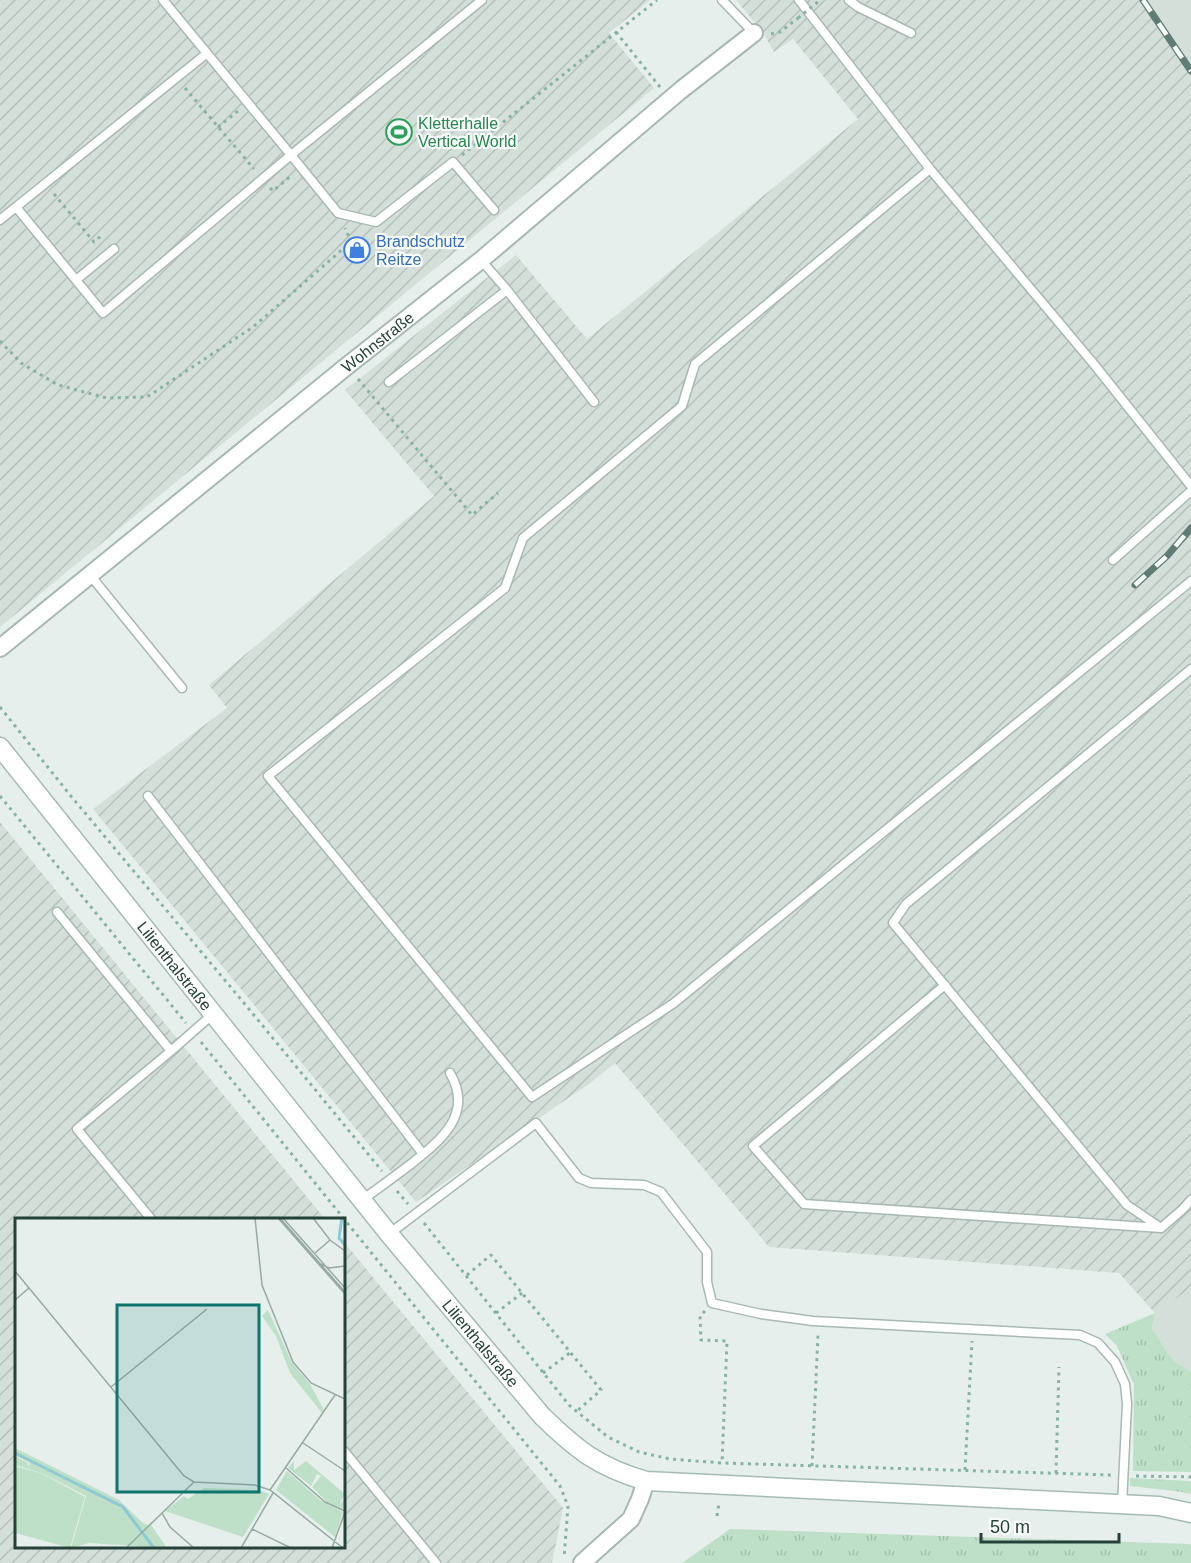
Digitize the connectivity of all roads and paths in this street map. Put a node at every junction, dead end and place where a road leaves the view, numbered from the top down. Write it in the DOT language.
graph roads {
  1 [pos="163,0"];
  2 [pos="482,0"];
  3 [pos="657,0"];
  4 [pos="722,0"];
  5 [pos="800,0"];
  6 [pos="820,0"];
  7 [pos="849,0"];
  8 [pos="616,32"];
  9 [pos="780,32"];
  10 [pos="754,33"];
  11 [pos="911,33"];
  12 [pos="206,54"];
  13 [pos="182,84"];
  14 [pos="661,89"];
  15 [pos="248,103"];
  16 [pos="218,127"];
  17 [pos="291,155"];
  18 [pos="453,162"];
  19 [pos="301,167"];
  20 [pos="930,169"];
  21 [pos="263,179"];
  22 [pos="45,183"];
  23 [pos="16,207"];
  24 [pos="494,210"];
  25 [pos="338,213"];
  26 [pos="0,220"];
  27 [pos="101,236"];
  28 [pos="114,249"];
  29 [pos="481,260"];
  30 [pos="76,280"];
  31 [pos="507,290"];
  32 [pos="0,341"];
  33 [pos="347,366"];
  34 [pos="389,382"];
  35 [pos="594,402"];
  36 [pos="1191,486"];
  37 [pos="1191,491"];
  38 [pos="498,493"];
  39 [pos="1113,560"];
  40 [pos="90,575"];
  41 [pos="1191,581"];
  42 [pos="0,648"];
  43 [pos="1191,669"];
  44 [pos="182,688"];
  45 [pos="0,707"];
  46 [pos="0,747"];
  47 [pos="0,796"];
  48 [pos="148,796"];
  49 [pos="57,912"];
  50 [pos="945,985"];
  51 [pos="213,1014"];
  52 [pos="194,1032"];
  53 [pos="171,1051"];
  54 [pos="450,1073"];
  55 [pos="423,1154"];
  56 [pos="389,1181"];
  57 [pos="362,1200"];
  58 [pos="1191,1200"];
  59 [pos="416,1214"];
  60 [pos="150,1218"];
  61 [pos="344,1218"];
  62 [pos="345,1219"];
  63 [pos="1161,1228"];
  64 [pos="389,1234"];
  65 [pos="466,1275"];
  66 [pos="522,1293"];
  67 [pos="712,1303"];
  68 [pos="496,1312"];
  69 [pos="818,1321"];
  70 [pos="972,1330"];
  71 [pos="571,1352"];
  72 [pos="1059,1366"];
  73 [pos="543,1373"];
  74 [pos="577,1412"];
  75 [pos="345,1452"];
  76 [pos="722,1463"];
  77 [pos="812,1466"];
  78 [pos="965,1470"];
  79 [pos="1056,1473"];
  80 [pos="1123,1475"];
  81 [pos="1191,1477"];
  82 [pos="646,1481"];
  83 [pos="1122,1504"];
  84 [pos="1191,1513"];
  85 [pos="436,1563"];
  86 [pos="564,1563"];
  87 [pos="582,1563"];
  1 -- 12 [label="lane"];
  2 -- 17 [label="lane"];
  3 -- 8 [label="path"];
  4 -- 10 [label="lane"];
  5 -- 20 [label="lane"];
  6 -- 9 [label="path, bridge"];
  7 -- 11 [label="lane"];
  8 -- 14 [label="path"];
  8 -- 18 [label="path"];
  10 -- 29 [label="street, Wohnstraße"];
  12 -- 15 [label="lane"];
  12 -- 22 [label="lane"];
  13 -- 16 [label="path"];
  15 -- 16 [label="path"];
  15 -- 17 [label="lane"];
  16 -- 21 [label="path"];
  17 -- 19 [label="lane"];
  17 -- 21 [label="lane"];
  18 -- 24 [label="lane"];
  18 -- 25 [label="lane"];
  19 -- 21 [label="path"];
  19 -- 25 [label="lane"];
  20 -- 36 [label="lane"];
  20 -- 41 [label="lane"];
  21 -- 30 [label="lane"];
  22 -- 23 [label="lane"];
  22 -- 27 [label="path"];
  23 -- 26 [label="lane"];
  23 -- 30 [label="lane"];
  25 -- 32 [label="path"];
  28 -- 30 [label="lane"];
  29 -- 31 [label="lane"];
  29 -- 33 [label="street, Wohnstraße"];
  31 -- 34 [label="lane"];
  31 -- 35 [label="lane"];
  33 -- 38 [label="path"];
  33 -- 40 [label="street, Wohnstraße"];
  37 -- 39 [label="lane"];
  40 -- 42 [label="street, Wohnstraße"];
  40 -- 44 [label="lane"];
  43 -- 50 [label="lane"];
  45 -- 56 [label="path"];
  46 -- 51 [label="main road, Lilienthalstraße"];
  47 -- 52 [label="path"];
  48 -- 55 [label="lane"];
  49 -- 53 [label="lane"];
  50 -- 63 [label="lane"];
  50 -- 63 [label="lane"];
  51 -- 52 [label="lane"];
  51 -- 57 [label="main road, Lilienthalstraße"];
  52 -- 53 [label="lane"];
  52 -- 61 [label="path"];
  53 -- 60 [label="lane"];
  54 -- 55 [label="lane"];
  55 -- 56 [label="lane"];
  56 -- 57 [label="lane"];
  56 -- 59 [label="path"];
  57 -- 64 [label="main road, Lilienthalstraße"];
  58 -- 63 [label="lane"];
  59 -- 64 [label="lane"];
  59 -- 65 [label="path"];
  59 -- 67 [label="lane"];
  62 -- 86 [label="path"];
  64 -- 82 [label="main road, Lilienthalstraße"];
  65 -- 66 [label="path"];
  65 -- 68 [label="path"];
  66 -- 68 [label="path"];
  66 -- 71 [label="path"];
  67 -- 69 [label="lane"];
  67 -- 76 [label="path"];
  68 -- 73 [label="path"];
  69 -- 70 [label="lane"];
  69 -- 77 [label="path"];
  70 -- 78 [label="path"];
  70 -- 80 [label="lane"];
  71 -- 73 [label="path"];
  71 -- 74 [label="path"];
  72 -- 79 [label="path"];
  73 -- 74 [label="path"];
  74 -- 76 [label="path"];
  75 -- 85 [label="lane"];
  76 -- 77 [label="path"];
  77 -- 78 [label="path"];
  78 -- 79 [label="path"];
  79 -- 80 [label="path"];
  80 -- 81 [label="path"];
  80 -- 83 [label="lane"];
  82 -- 83 [label="main road, Lilienthalstraße"];
  82 -- 87 [label="street"];
  83 -- 84 [label="main road, Lilienthalstraße"];
}
